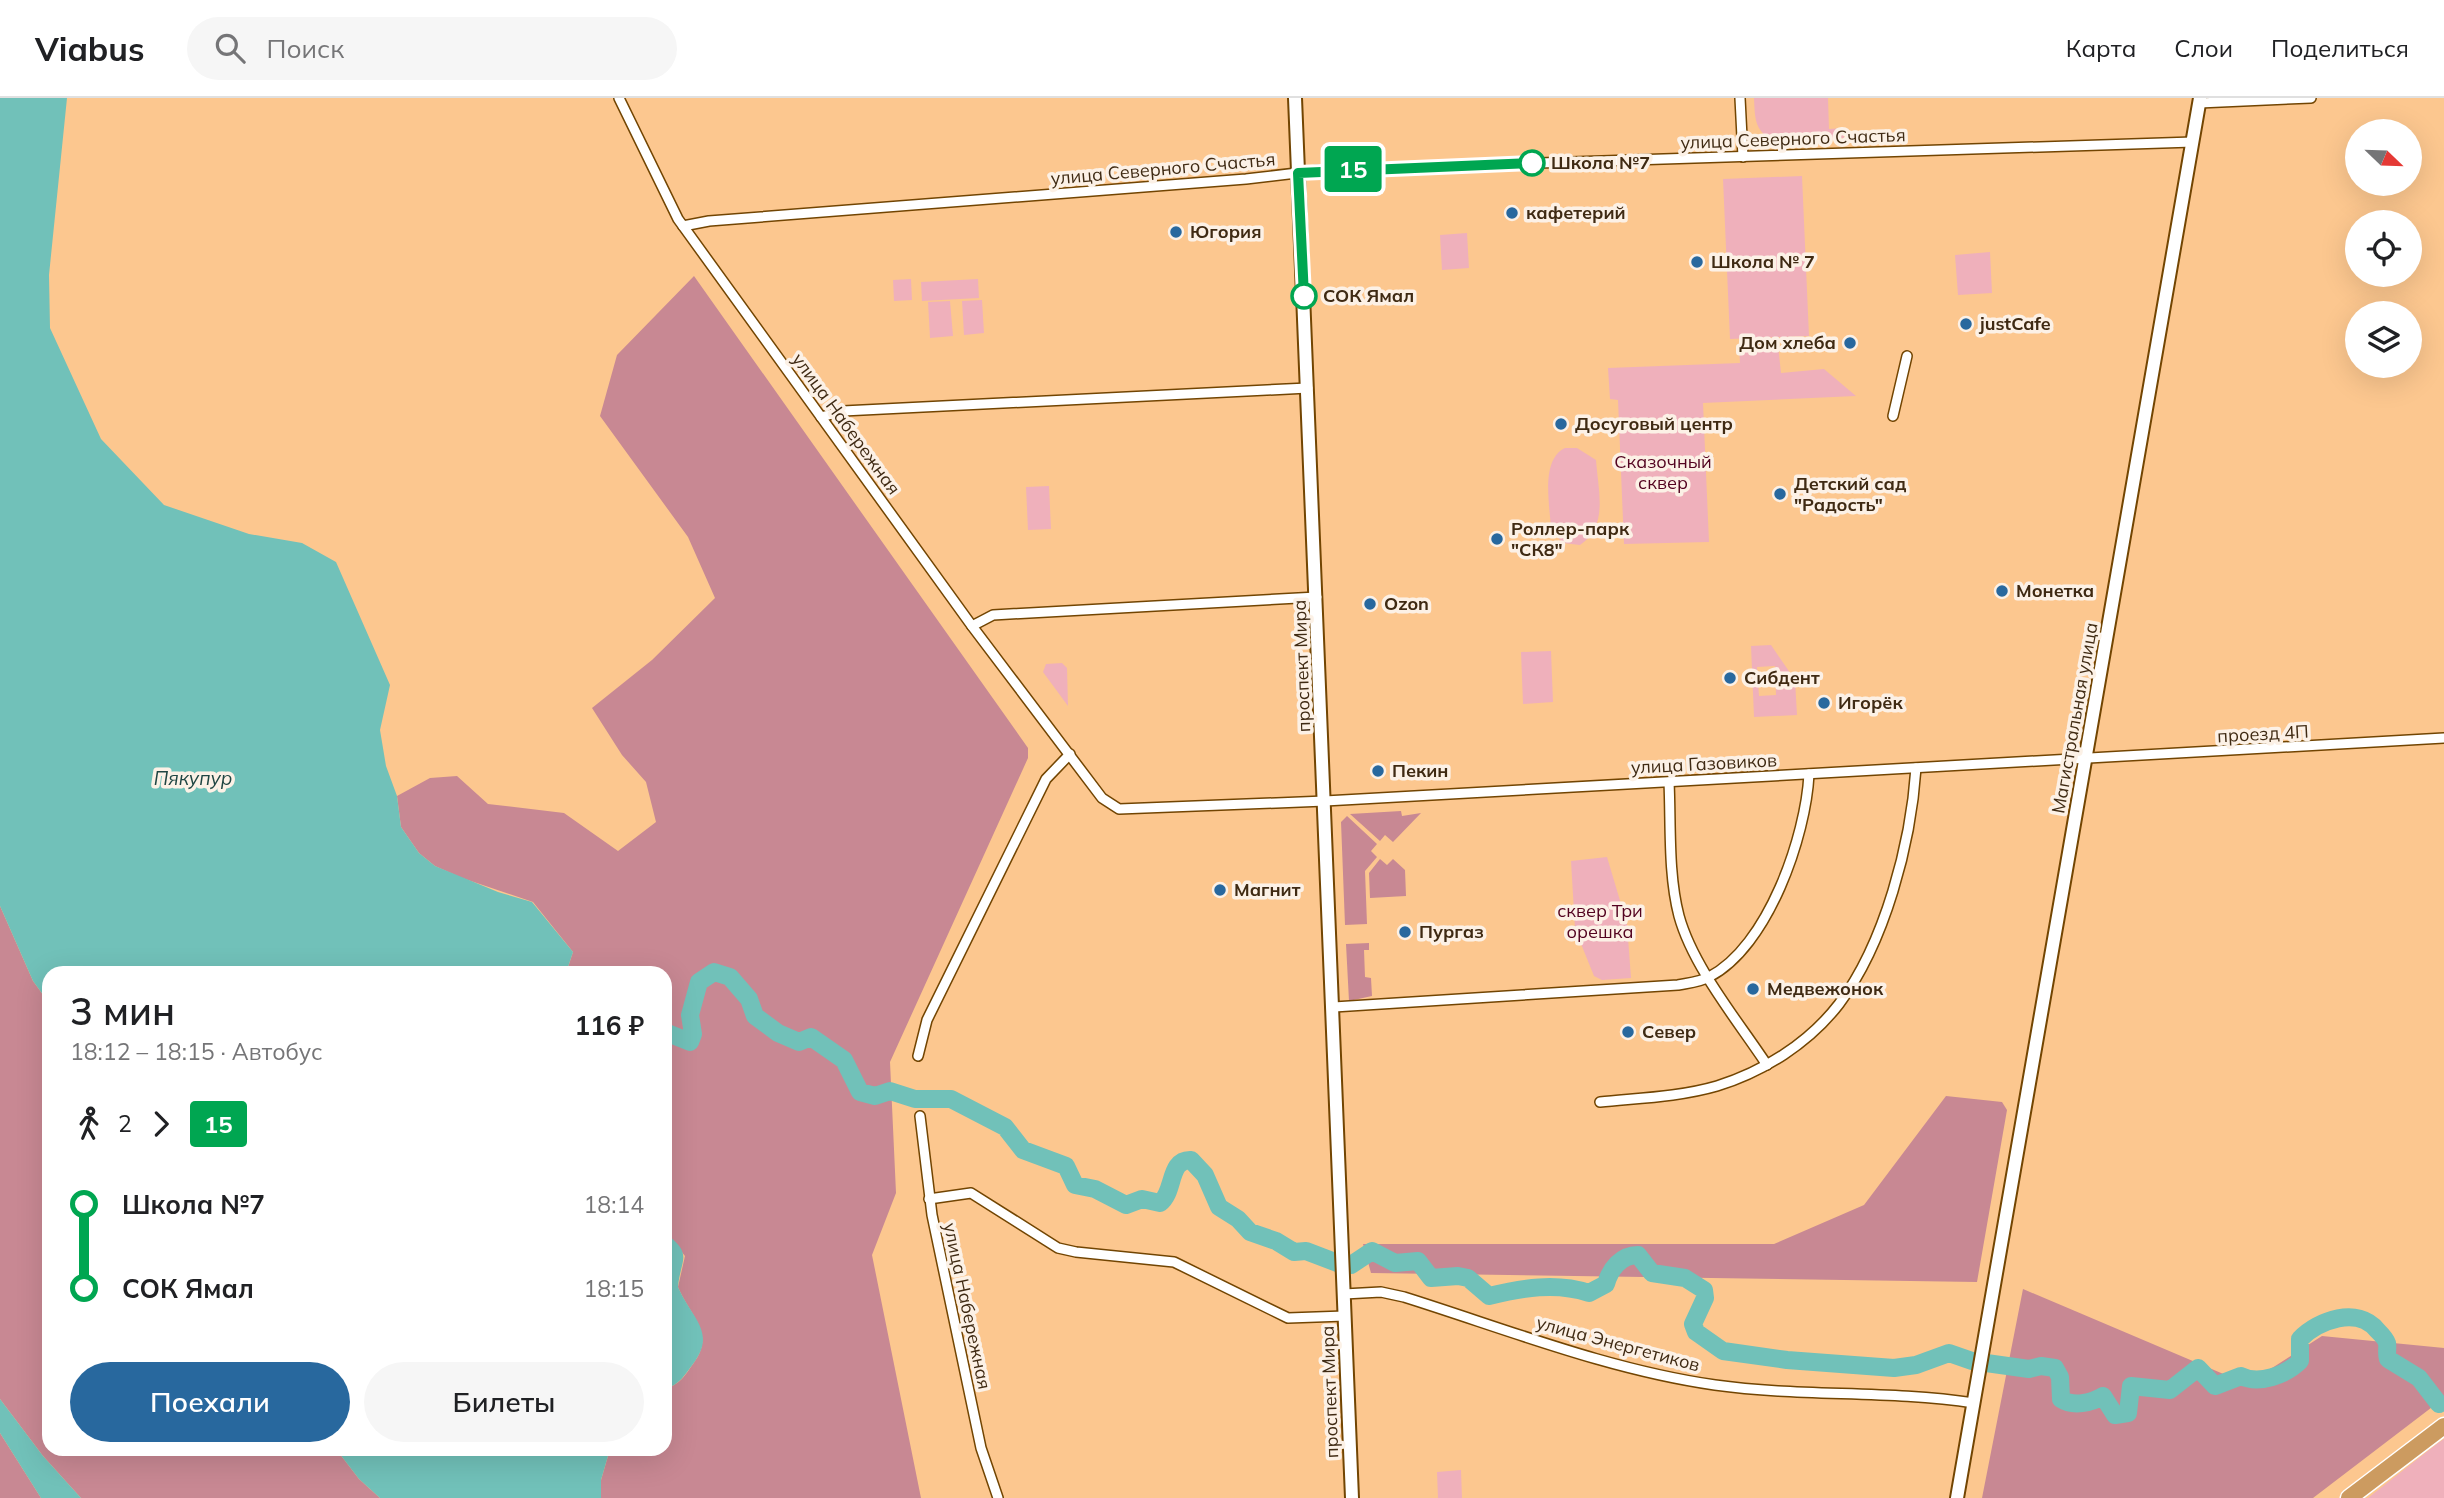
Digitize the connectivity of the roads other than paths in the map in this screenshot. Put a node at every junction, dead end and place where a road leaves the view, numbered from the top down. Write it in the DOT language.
graph roads {
  1 [pos="619,98"];
  2 [pos="1295,98"];
  3 [pos="1740,98"];
  4 [pos="2311,98"];
  5 [pos="2200,101"];
  6 [pos="2193,142"];
  7 [pos="1743,157"];
  8 [pos="1298,173"];
  9 [pos="683,226"];
  10 [pos="1907,356"];
  11 [pos="1308,388"];
  12 [pos="1893,416"];
  13 [pos="821,417"];
  14 [pos="1317,597"];
  15 [pos="972,626"];
  16 [pos="2444,738"];
  17 [pos="1070,754"];
  18 [pos="2084,759"];
  19 [pos="1916,768"];
  20 [pos="1809,774"];
  21 [pos="1670,782"];
  22 [pos="1325,801"];
  23 [pos="1709,977"];
  24 [pos="1334,1007"];
  25 [pos="918,1056"];
  26 [pos="1767,1065"];
  27 [pos="1600,1102"];
  28 [pos="920,1116"];
  29 [pos="929,1199"];
  30 [pos="1344,1289"];
  31 [pos="1345,1317"];
  32 [pos="1974,1403"];
  33 [pos="2444,1426"];
  34 [pos="998,1498"];
  35 [pos="1352,1498"];
  36 [pos="1957,1498"];
  37 [pos="2349,1498"];
  1 -- 9 [label="street, улица Набережная"];
  2 -- 8 [label="main road, проспект Мира"];
  3 -- 7 [label="street"];
  4 -- 5 [label="street"];
  5 -- 6 [label="main road, Магистральная улица"];
  6 -- 7 [label="street, улица Северного Счастья"];
  6 -- 18 [label="main road, Магистральная улица"];
  7 -- 8 [label="street, улица Северного Счастья"];
  8 -- 9 [label="street, улица Северного Счастья"];
  8 -- 11 [label="main road, проспект Мира"];
  9 -- 13 [label="street, улица Набережная"];
  10 -- 12 [label="street"];
  11 -- 13 [label="street"];
  11 -- 14 [label="main road, проспект Мира"];
  13 -- 15 [label="street, улица Набережная"];
  14 -- 15 [label="street"];
  14 -- 22 [label="main road, проспект Мира"];
  15 -- 17 [label="street, улица Набережная"];
  16 -- 18 [label="street, проезд 4П"];
  17 -- 22 [label="street, улица Набережная"];
  17 -- 25 [label="street"];
  18 -- 19 [label="street, улица Газовиков"];
  18 -- 32 [label="main road, Магистральная улица"];
  19 -- 20 [label="street, улица Газовиков"];
  19 -- 26 [label="street"];
  20 -- 21 [label="street, улица Газовиков"];
  20 -- 23 [label="street"];
  21 -- 22 [label="street, улица Газовиков"];
  21 -- 23 [label="street"];
  22 -- 24 [label="main road, проспект Мира"];
  23 -- 24 [label="street"];
  23 -- 26 [label="street"];
  24 -- 30 [label="main road, проспект Мира"];
  26 -- 27 [label="street"];
  28 -- 29 [label="street, улица Набережная"];
  29 -- 31 [label="street"];
  29 -- 34 [label="street, улица Набережная"];
  30 -- 31 [label="main road, проспект Мира"];
  30 -- 32 [label="street, улица Энергетиков"];
  31 -- 35 [label="main road, проспект Мира"];
  32 -- 36 [label="main road"];
  33 -- 37 [label="highway"];
}
